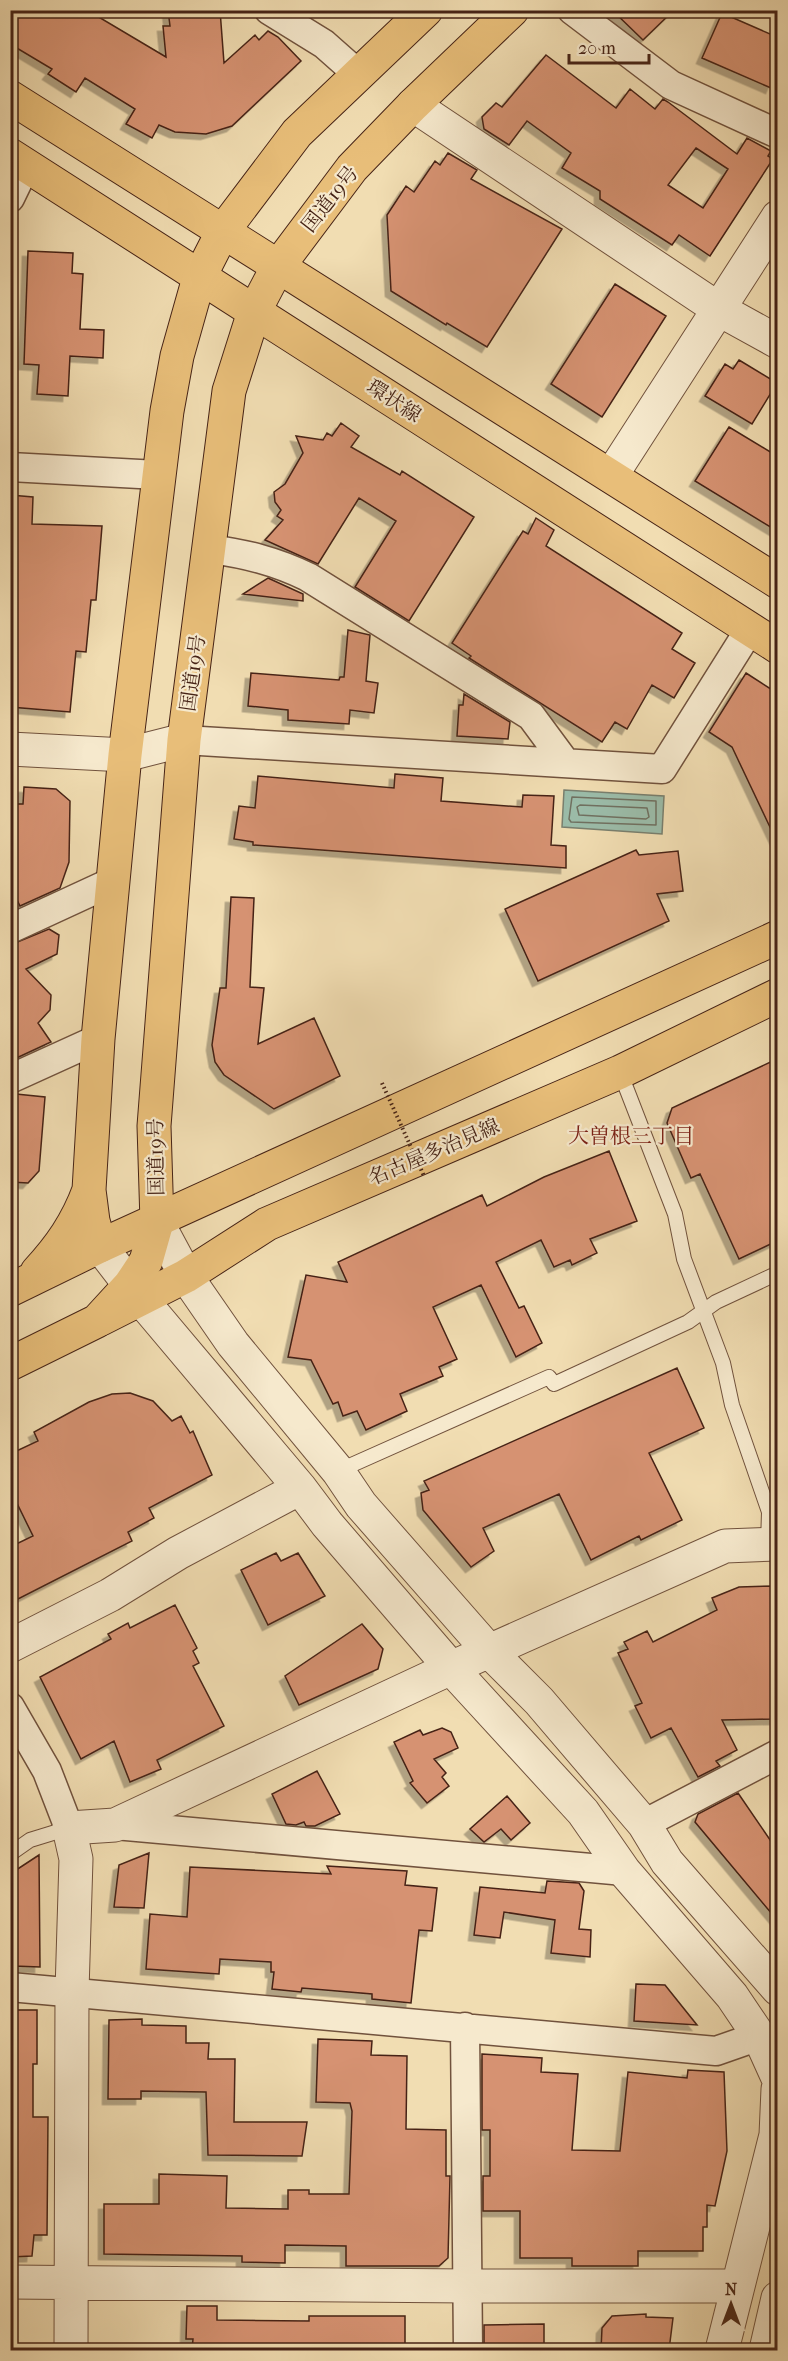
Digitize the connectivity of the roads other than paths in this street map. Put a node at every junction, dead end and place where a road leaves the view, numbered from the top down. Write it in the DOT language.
graph roads {
  1 [pos="269,10"];
  2 [pos="426,10"];
  3 [pos="512,10"];
  4 [pos="572,10"];
  5 [pos="359,75"];
  6 [pos="10,98"];
  7 [pos="413,105"];
  8 [pos="777,134"];
  9 [pos="18,160"];
  10 [pos="10,198"];
  11 [pos="777,217"];
  12 [pos="223,231"];
  13 [pos="278,267"];
  14 [pos="199,278"];
  15 [pos="720,310"];
  16 [pos="254,312"];
  17 [pos="777,342"];
  18 [pos="10,467"];
  19 [pos="158,475"];
  20 [pos="611,476"];
  21 [pos="210,549"];
  22 [pos="777,582"];
  23 [pos="750,629"];
  24 [pos="777,647"];
  25 [pos="184,740"];
  26 [pos="10,748"];
  27 [pos="125,755"];
  28 [pos="565,762"];
  29 [pos="114,881"];
  30 [pos="10,929"];
  31 [pos="777,937"];
  32 [pos="777,995"];
  33 [pos="98,1039"];
  34 [pos="620,1072"];
  35 [pos="10,1079"];
  36 [pos="89,1190"];
  37 [pos="157,1222"];
  38 [pos="100,1246"];
  39 [pos="777,1273"];
  40 [pos="186,1276"];
  41 [pos="18,1287"];
  42 [pos="135,1292"];
  43 [pos="705,1310"];
  44 [pos="10,1364"];
  45 [pos="338,1471"];
  46 [pos="300,1488"];
  47 [pos="772,1544"];
  48 [pos="10,1646"];
  49 [pos="489,1651"];
  50 [pos="451,1668"];
  51 [pos="10,1707"];
  52 [pos="777,1754"];
  53 [pos="644,1824"];
  54 [pos="115,1825"];
  55 [pos="69,1828"];
  56 [pos="10,1854"];
  57 [pos="624,1871"];
  58 [pos="10,1987"];
  59 [pos="777,1989"];
  60 [pos="72,1991"];
  61 [pos="465,2027"];
  62 [pos="768,2030"];
  63 [pos="777,2078"];
  64 [pos="777,2089"];
  65 [pos="10,2282"];
  66 [pos="72,2282"];
  67 [pos="469,2286"];
  68 [pos="738,2286"];
  69 [pos="776,2311"];
  70 [pos="71,2350"];
  71 [pos="468,2350"];
  72 [pos="722,2350"];
  73 [pos="766,2350"];
  1 -- 5 [label="street"];
  2 -- 5 [label="main road"];
  3 -- 7 [label="main road, 国道19号"];
  4 -- 8 [label="street"];
  5 -- 12 [label="main road"];
  6 -- 12 [label="main road"];
  7 -- 13 [label="main road, 国道19号"];
  7 -- 15 [label="street"];
  9 -- 10 [label="street"];
  9 -- 14 [label="main road, 環状線"];
  11 -- 15 [label="street"];
  12 -- 13 [label="main road"];
  12 -- 14 [label="main road"];
  13 -- 16 [label="main road, 国道19号"];
  13 -- 20 [label="main road"];
  14 -- 16 [label="main road, 環状線"];
  14 -- 19 [label="main road"];
  15 -- 17 [label="street"];
  15 -- 20 [label="street"];
  16 -- 21 [label="main road, 国道19号"];
  16 -- 23 [label="main road, 環状線"];
  18 -- 19 [label="street"];
  19 -- 27 [label="main road"];
  20 -- 22 [label="main road"];
  21 -- 25 [label="main road, 国道19号"];
  21 -- 28 [label="street"];
  23 -- 24 [label="main road, 環状線"];
  23 -- 28 [label="street"];
  25 -- 27 [label="street"];
  25 -- 28 [label="street"];
  25 -- 37 [label="main road, 国道19号"];
  26 -- 27 [label="street"];
  27 -- 29 [label="main road"];
  29 -- 30 [label="street"];
  29 -- 33 [label="main road"];
  31 -- 37 [label="main road"];
  32 -- 34 [label="main road, 名古屋多治見線"];
  33 -- 35 [label="street"];
  33 -- 36 [label="main road"];
  34 -- 40 [label="main road, 名古屋多治見線"];
  34 -- 43 [label="lane"];
  36 -- 38 [label="main road"];
  36 -- 41 [label="main road"];
  37 -- 38 [label="main road"];
  37 -- 40 [label="street"];
  37 -- 42 [label="main road, 国道19号"];
  38 -- 41 [label="main road"];
  38 -- 42 [label="street"];
  39 -- 43 [label="lane"];
  40 -- 42 [label="main road, 名古屋多治見線"];
  40 -- 45 [label="street"];
  42 -- 44 [label="main road, 国道19号"];
  42 -- 46 [label="street"];
  43 -- 45 [label="lane"];
  43 -- 47 [label="lane"];
  45 -- 49 [label="street"];
  46 -- 48 [label="street"];
  46 -- 50 [label="street"];
  47 -- 49 [label="street"];
  49 -- 50 [label="street"];
  49 -- 53 [label="street"];
  50 -- 54 [label="street"];
  50 -- 57 [label="street"];
  51 -- 55 [label="street"];
  52 -- 53 [label="street"];
  53 -- 59 [label="street"];
  54 -- 55 [label="street"];
  54 -- 57 [label="street"];
  55 -- 56 [label="lane"];
  55 -- 60 [label="street"];
  57 -- 62 [label="street"];
  58 -- 60 [label="street"];
  60 -- 61 [label="street"];
  60 -- 66 [label="street"];
  61 -- 62 [label="street"];
  61 -- 67 [label="street"];
  62 -- 63 [label="street"];
  64 -- 68 [label="street"];
  65 -- 66 [label="street"];
  66 -- 67 [label="street"];
  66 -- 70 [label="street"];
  67 -- 68 [label="street"];
  67 -- 71 [label="street"];
  68 -- 72 [label="street"];
  69 -- 73 [label="street"];
}
